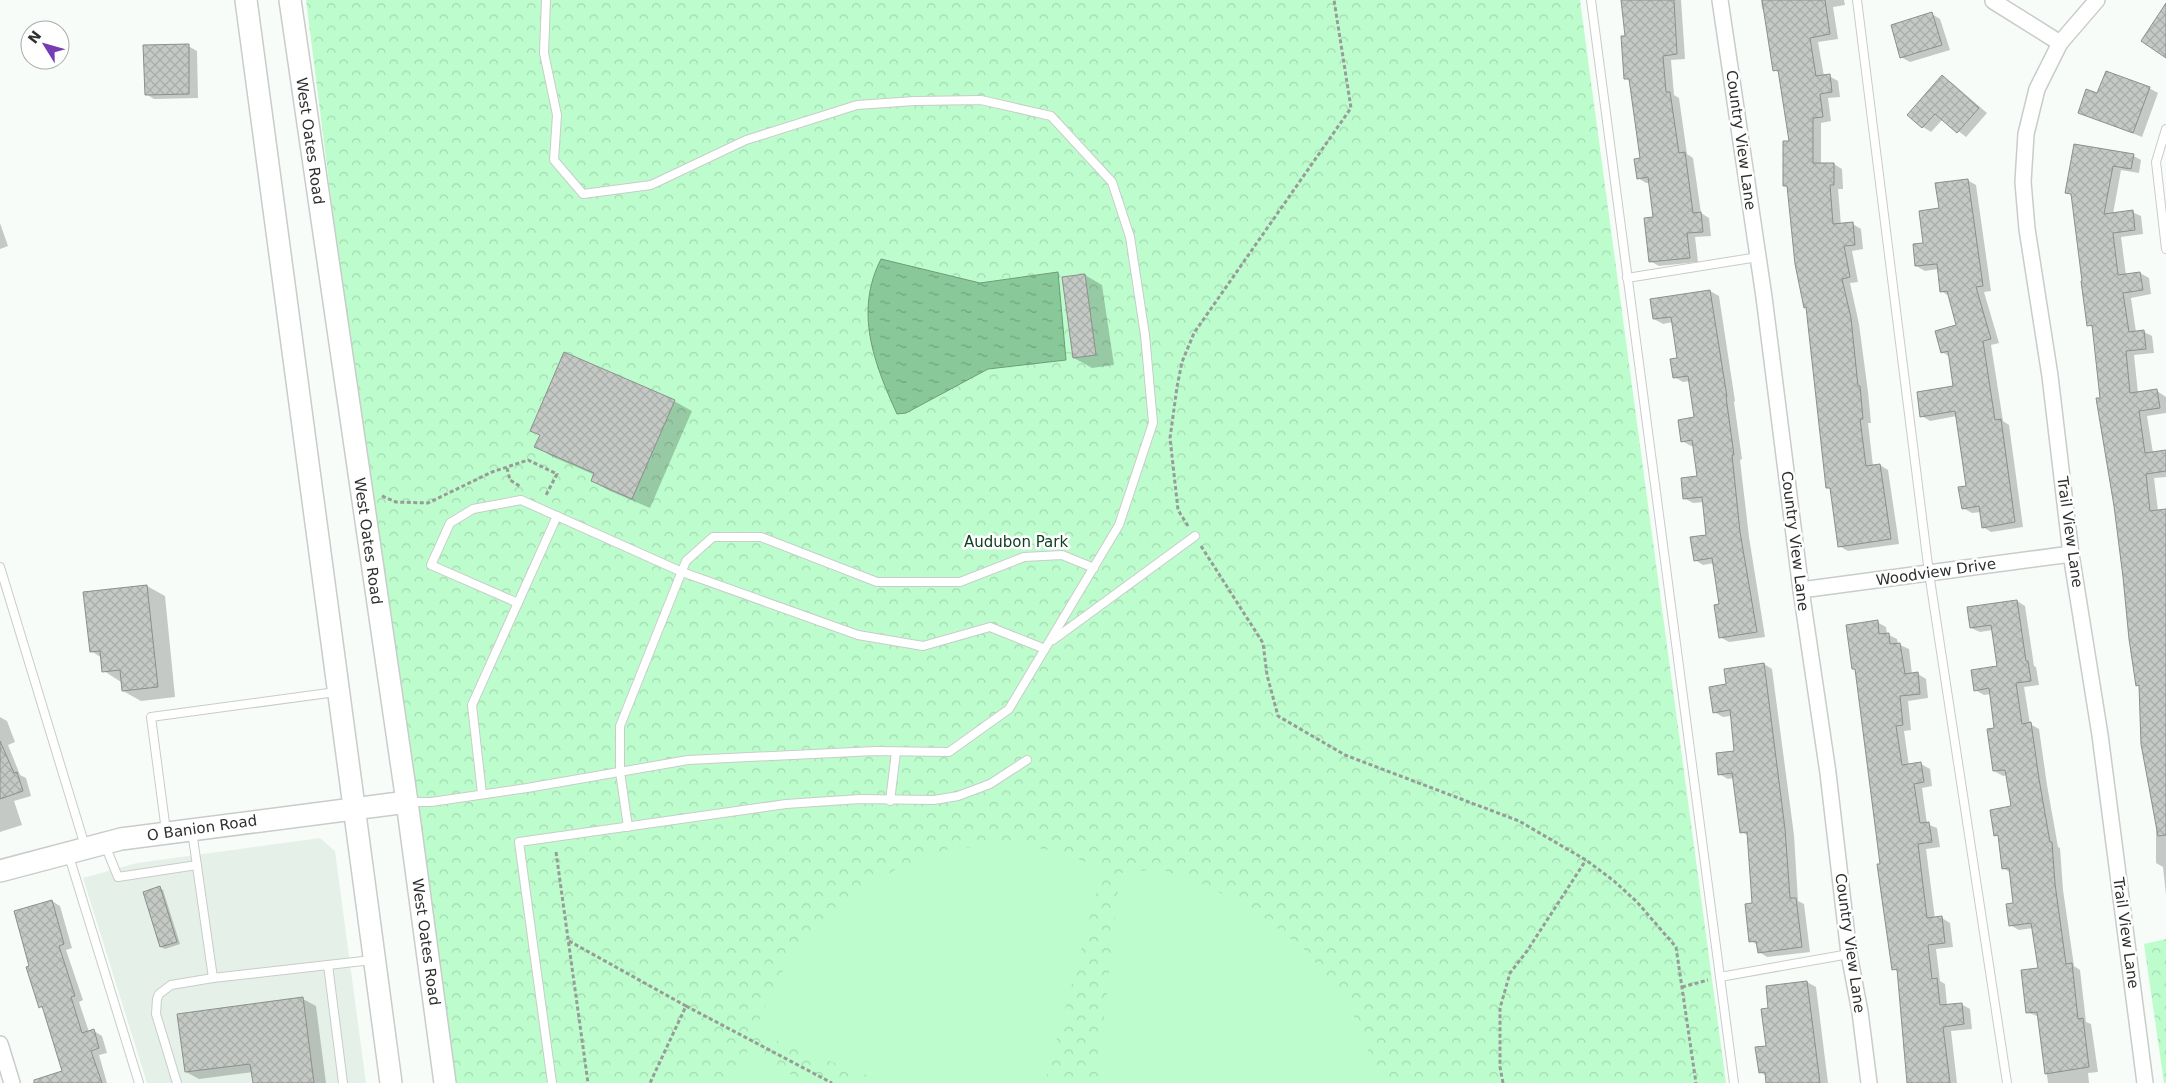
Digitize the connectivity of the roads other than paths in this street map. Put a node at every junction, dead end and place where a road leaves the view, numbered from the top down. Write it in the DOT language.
graph roads {
  1 [pos="246,0"];
  2 [pos="290,0"];
  3 [pos="546,0"];
  4 [pos="1591,0"];
  5 [pos="1720,0"];
  6 [pos="1857,0"];
  7 [pos="1993,0"];
  8 [pos="2097,0"];
  9 [pos="2060,43"];
  10 [pos="2166,129"];
  11 [pos="2166,249"];
  12 [pos="1758,257"];
  13 [pos="1627,278"];
  14 [pos="557,516"];
  15 [pos="1195,536"];
  16 [pos="2072,554"];
  17 [pos="0,567"];
  18 [pos="1094,568"];
  19 [pos="682,572"];
  20 [pos="1929,573"];
  21 [pos="1801,590"];
  22 [pos="518,603"];
  23 [pos="1047,646"];
  24 [pos="338,692"];
  25 [pos="896,752"];
  26 [pos="1027,760"];
  27 [pos="620,772"];
  28 [pos="482,794"];
  29 [pos="890,801"];
  30 [pos="407,802"];
  31 [pos="353,808"];
  32 [pos="628,827"];
  33 [pos="192,829"];
  34 [pos="166,832"];
  35 [pos="86,848"];
  36 [pos="197,865"];
  37 [pos="0,871"];
  38 [pos="1849,954"];
  39 [pos="374,960"];
  40 [pos="328,965"];
  41 [pos="1720,977"];
  42 [pos="213,978"];
  43 [pos="0,1044"];
  44 [pos="9,1082"];
  45 [pos="139,1083"];
  46 [pos="178,1083"];
  47 [pos="343,1083"];
  48 [pos="391,1083"];
  49 [pos="444,1083"];
  50 [pos="552,1083"];
  51 [pos="1734,1083"];
  52 [pos="1869,1083"];
  53 [pos="2007,1083"];
  54 [pos="2145,1083"];
  1 -- 24 [label="main road"];
  2 -- 30 [label="main road, West Oates Road"];
  3 -- 18 [label="lane"];
  4 -- 13 [label="lane"];
  5 -- 12 [label="street, Country View Lane"];
  6 -- 20 [label="lane"];
  7 -- 9 [label="street"];
  8 -- 9 [label="street, Trail View Lane"];
  9 -- 16 [label="street, Trail View Lane"];
  10 -- 11 [label="lane"];
  12 -- 13 [label="lane"];
  12 -- 21 [label="street, Country View Lane"];
  13 -- 41 [label="lane"];
  14 -- 19 [label="lane"];
  14 -- 22 [label="lane"];
  14 -- 22 [label="lane"];
  15 -- 23 [label="lane"];
  16 -- 20 [label="street, Woodview Drive"];
  16 -- 54 [label="street, Trail View Lane"];
  17 -- 35 [label="lane"];
  18 -- 19 [label="lane"];
  18 -- 23 [label="lane"];
  19 -- 23 [label="lane"];
  19 -- 27 [label="lane"];
  20 -- 21 [label="street, Woodview Drive"];
  20 -- 53 [label="lane"];
  21 -- 38 [label="street, Country View Lane"];
  22 -- 28 [label="lane"];
  23 -- 25 [label="lane"];
  24 -- 31 [label="main road"];
  24 -- 34 [label="lane"];
  25 -- 27 [label="lane"];
  25 -- 29 [label="lane"];
  26 -- 29 [label="lane"];
  27 -- 28 [label="lane"];
  27 -- 32 [label="lane"];
  28 -- 30 [label="lane"];
  29 -- 32 [label="lane"];
  30 -- 31 [label="main road, O Banion Road"];
  30 -- 49 [label="main road, West Oates Road"];
  31 -- 33 [label="main road, O Banion Road"];
  31 -- 39 [label="main road"];
  32 -- 50 [label="lane"];
  33 -- 34 [label="main road, O Banion Road"];
  33 -- 36 [label="lane"];
  34 -- 35 [label="main road, O Banion Road"];
  35 -- 36 [label="lane"];
  35 -- 37 [label="main road, O Banion Road"];
  35 -- 45 [label="lane"];
  36 -- 42 [label="lane"];
  38 -- 41 [label="lane"];
  38 -- 52 [label="street, Country View Lane"];
  39 -- 40 [label="lane"];
  39 -- 48 [label="main road"];
  40 -- 42 [label="lane"];
  40 -- 47 [label="lane"];
  41 -- 51 [label="lane"];
  42 -- 46 [label="lane"];
  43 -- 44 [label="street"];
}
